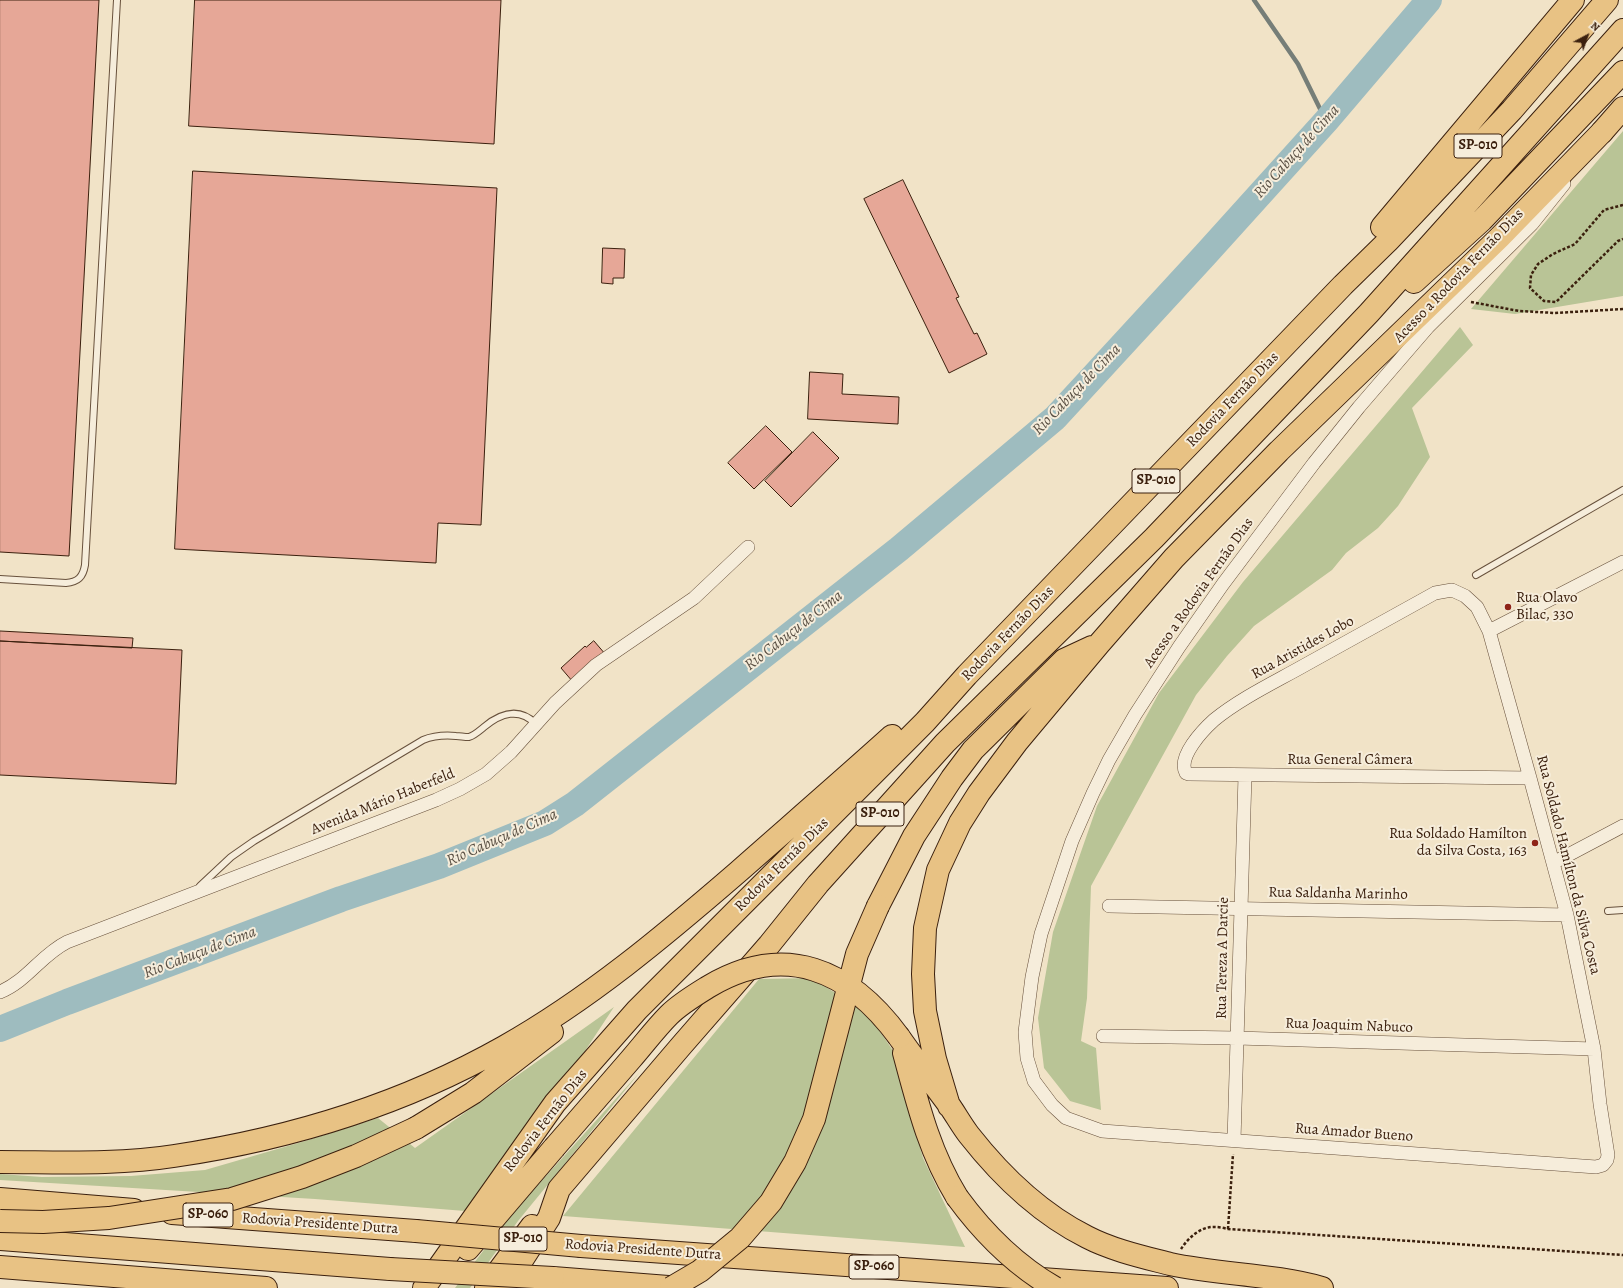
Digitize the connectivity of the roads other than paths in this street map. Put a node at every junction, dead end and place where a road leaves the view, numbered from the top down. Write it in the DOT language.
graph roads {
  1 [pos="117,0"];
  2 [pos="1573,0"];
  3 [pos="1607,0"];
  4 [pos="1623,30"];
  5 [pos="1623,72"];
  6 [pos="1623,108"];
  7 [pos="1602,132"];
  8 [pos="1343,285"];
  9 [pos="1369,313"];
  10 [pos="1623,490"];
  11 [pos="748,547"];
  12 [pos="1623,562"];
  13 [pos="1476,575"];
  14 [pos="0,579"];
  15 [pos="1452,590"];
  16 [pos="1489,631"];
  17 [pos="1099,644"];
  18 [pos="967,675"];
  19 [pos="536,724"];
  20 [pos="1185,756"];
  21 [pos="1245,776"];
  22 [pos="1530,778"];
  23 [pos="1623,826"];
  24 [pos="1552,863"];
  25 [pos="193,893"];
  26 [pos="1109,906"];
  27 [pos="1240,908"];
  28 [pos="1623,910"];
  29 [pos="1608,911"];
  30 [pos="1567,915"];
  31 [pos="673,929"];
  32 [pos="0,992"];
  33 [pos="1103,1036"];
  34 [pos="899,1037"];
  35 [pos="1237,1038"];
  36 [pos="1594,1049"];
  37 [pos="949,1106"];
  38 [pos="1102,1131"];
  39 [pos="1234,1140"];
  40 [pos="0,1162"];
  41 [pos="1603,1165"];
  42 [pos="559,1189"];
  43 [pos="0,1199"];
  44 [pos="0,1221"];
  45 [pos="0,1239"];
  46 [pos="0,1267"];
  47 [pos="429,1286"];
  48 [pos="266,1288"];
  49 [pos="486,1288"];
  50 [pos="504,1288"];
  51 [pos="671,1288"];
  52 [pos="681,1288"];
  53 [pos="1055,1288"];
  54 [pos="1167,1288"];
  55 [pos="1322,1288"];
  1 -- 14 [label="lane"];
  2 -- 8 [label="highway"];
  3 -- 8 [label="highway, Rodovia Fernão Dias / SP-010"];
  4 -- 9 [label="highway, SP-010"];
  5 -- 9 [label="highway"];
  6 -- 7 [label="highway"];
  7 -- 17 [label="highway"];
  7 -- 38 [label="street, Acesso a Rodovia Fernão Dias"];
  8 -- 18 [label="highway, Rodovia Fernão Dias / SP-010"];
  9 -- 42 [label="highway, SP-010"];
  10 -- 13 [label="lane"];
  11 -- 19 [label="street, Avenida Mário Haberfeld"];
  12 -- 16 [label="street"];
  15 -- 16 [label="street, Rua Soldado Hamílton da Silva Costa"];
  15 -- 20 [label="street, Rua Aristides Lobo"];
  16 -- 22 [label="street, Rua Soldado Hamílton da Silva Costa"];
  17 -- 37 [label="highway"];
  17 -- 51 [label="highway, bridge"];
  18 -- 31 [label="highway"];
  18 -- 47 [label="highway, Rodovia Fernão Dias / SP-010"];
  19 -- 25 [label="street, Avenida Mário Haberfeld"];
  19 -- 25 [label="lane"];
  20 -- 21 [label="street, Rua General Câmera"];
  21 -- 22 [label="street, Rua General Câmera"];
  21 -- 27 [label="street, Rua Tereza A Darcie"];
  22 -- 24 [label="street, Rua Soldado Hamílton da Silva Costa"];
  23 -- 24 [label="street"];
  24 -- 30 [label="street, Rua Soldado Hamílton da Silva Costa"];
  25 -- 32 [label="street, Avenida Mário Haberfeld"];
  26 -- 27 [label="street, Rua Saldanha Marinho"];
  27 -- 30 [label="street, Rua Saldanha Marinho"];
  27 -- 35 [label="street, Rua Tereza A Darcie"];
  28 -- 29 [label="lane"];
  30 -- 36 [label="street, Rua Soldado Hamílton da Silva Costa"];
  31 -- 40 [label="highway"];
  31 -- 44 [label="highway, bridge"];
  33 -- 35 [label="street, Rua Joaquim Nabuco"];
  34 -- 37 [label="highway"];
  34 -- 47 [label="highway, bridge"];
  34 -- 53 [label="highway, bridge"];
  35 -- 36 [label="street, Rua Joaquim Nabuco"];
  35 -- 39 [label="street, Rua Tereza A Darcie"];
  36 -- 41 [label="street, Rua Soldado Hamílton da Silva Costa"];
  37 -- 55 [label="highway"];
  38 -- 39 [label="street, Rua Amador Bueno"];
  39 -- 41 [label="street, Rua Amador Bueno"];
  42 -- 49 [label="highway, SP-010"];
  42 -- 50 [label="highway"];
  43 -- 54 [label="highway, Rodovia Presidente Dutra / SP-060, bridge"];
  45 -- 52 [label="highway, bridge"];
  46 -- 48 [label="highway"];
}
